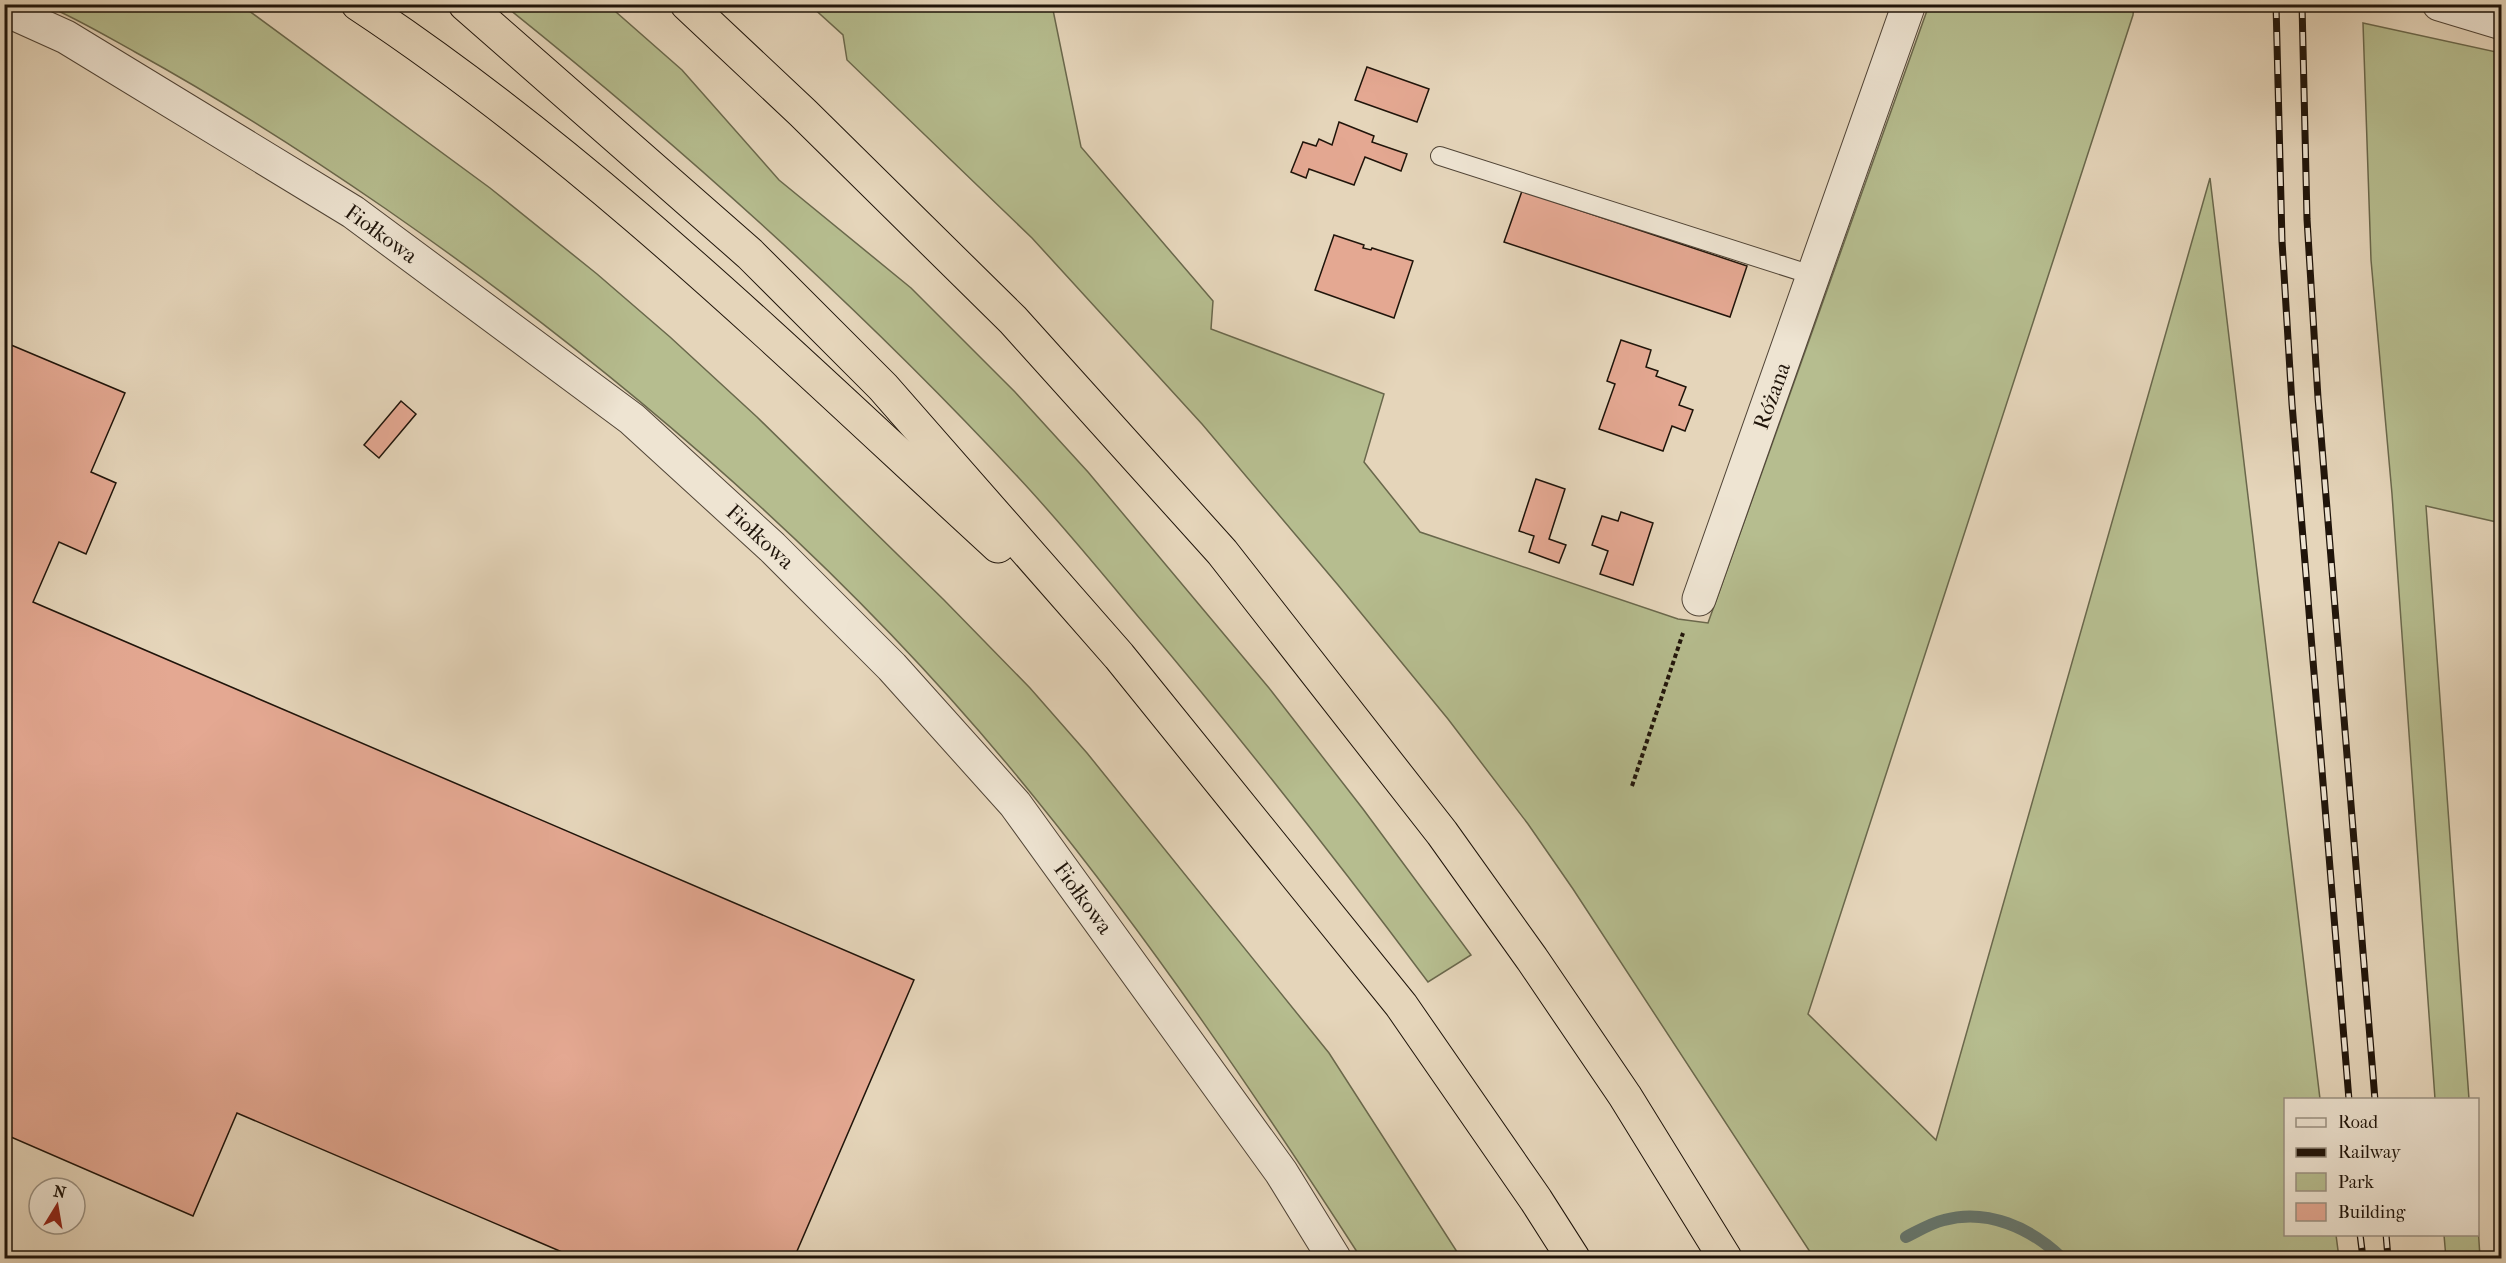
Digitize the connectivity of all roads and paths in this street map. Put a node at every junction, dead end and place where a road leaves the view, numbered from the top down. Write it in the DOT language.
graph roads {
  1 [pos="358,4"];
  2 [pos="465,4"];
  3 [pos="664,4"];
  4 [pos="687,4"];
  5 [pos="1909,4"];
  6 [pos="2439,4"];
  7 [pos="4,9"];
  8 [pos="2502,23"];
  9 [pos="803,113"];
  10 [pos="1440,156"];
  11 [pos="1815,276"];
  12 [pos="1699,599"];
  13 [pos="1119,656"];
  14 [pos="1632,786"];
  15 [pos="1334,1258"];
  16 [pos="1573,1258"];
  17 [pos="1725,1258"];
  1 -- 13 [label="highway"];
  2 -- 13 [label="highway"];
  3 -- 9 [label="highway"];
  4 -- 9 [label="highway"];
  5 -- 11 [label="street, Różana"];
  6 -- 8 [label="street"];
  7 -- 15 [label="street, Fiołkowa"];
  9 -- 17 [label="highway"];
  10 -- 11 [label="lane"];
  11 -- 12 [label="street, Różana"];
  12 -- 14 [label="path"];
  13 -- 16 [label="highway"];
}
